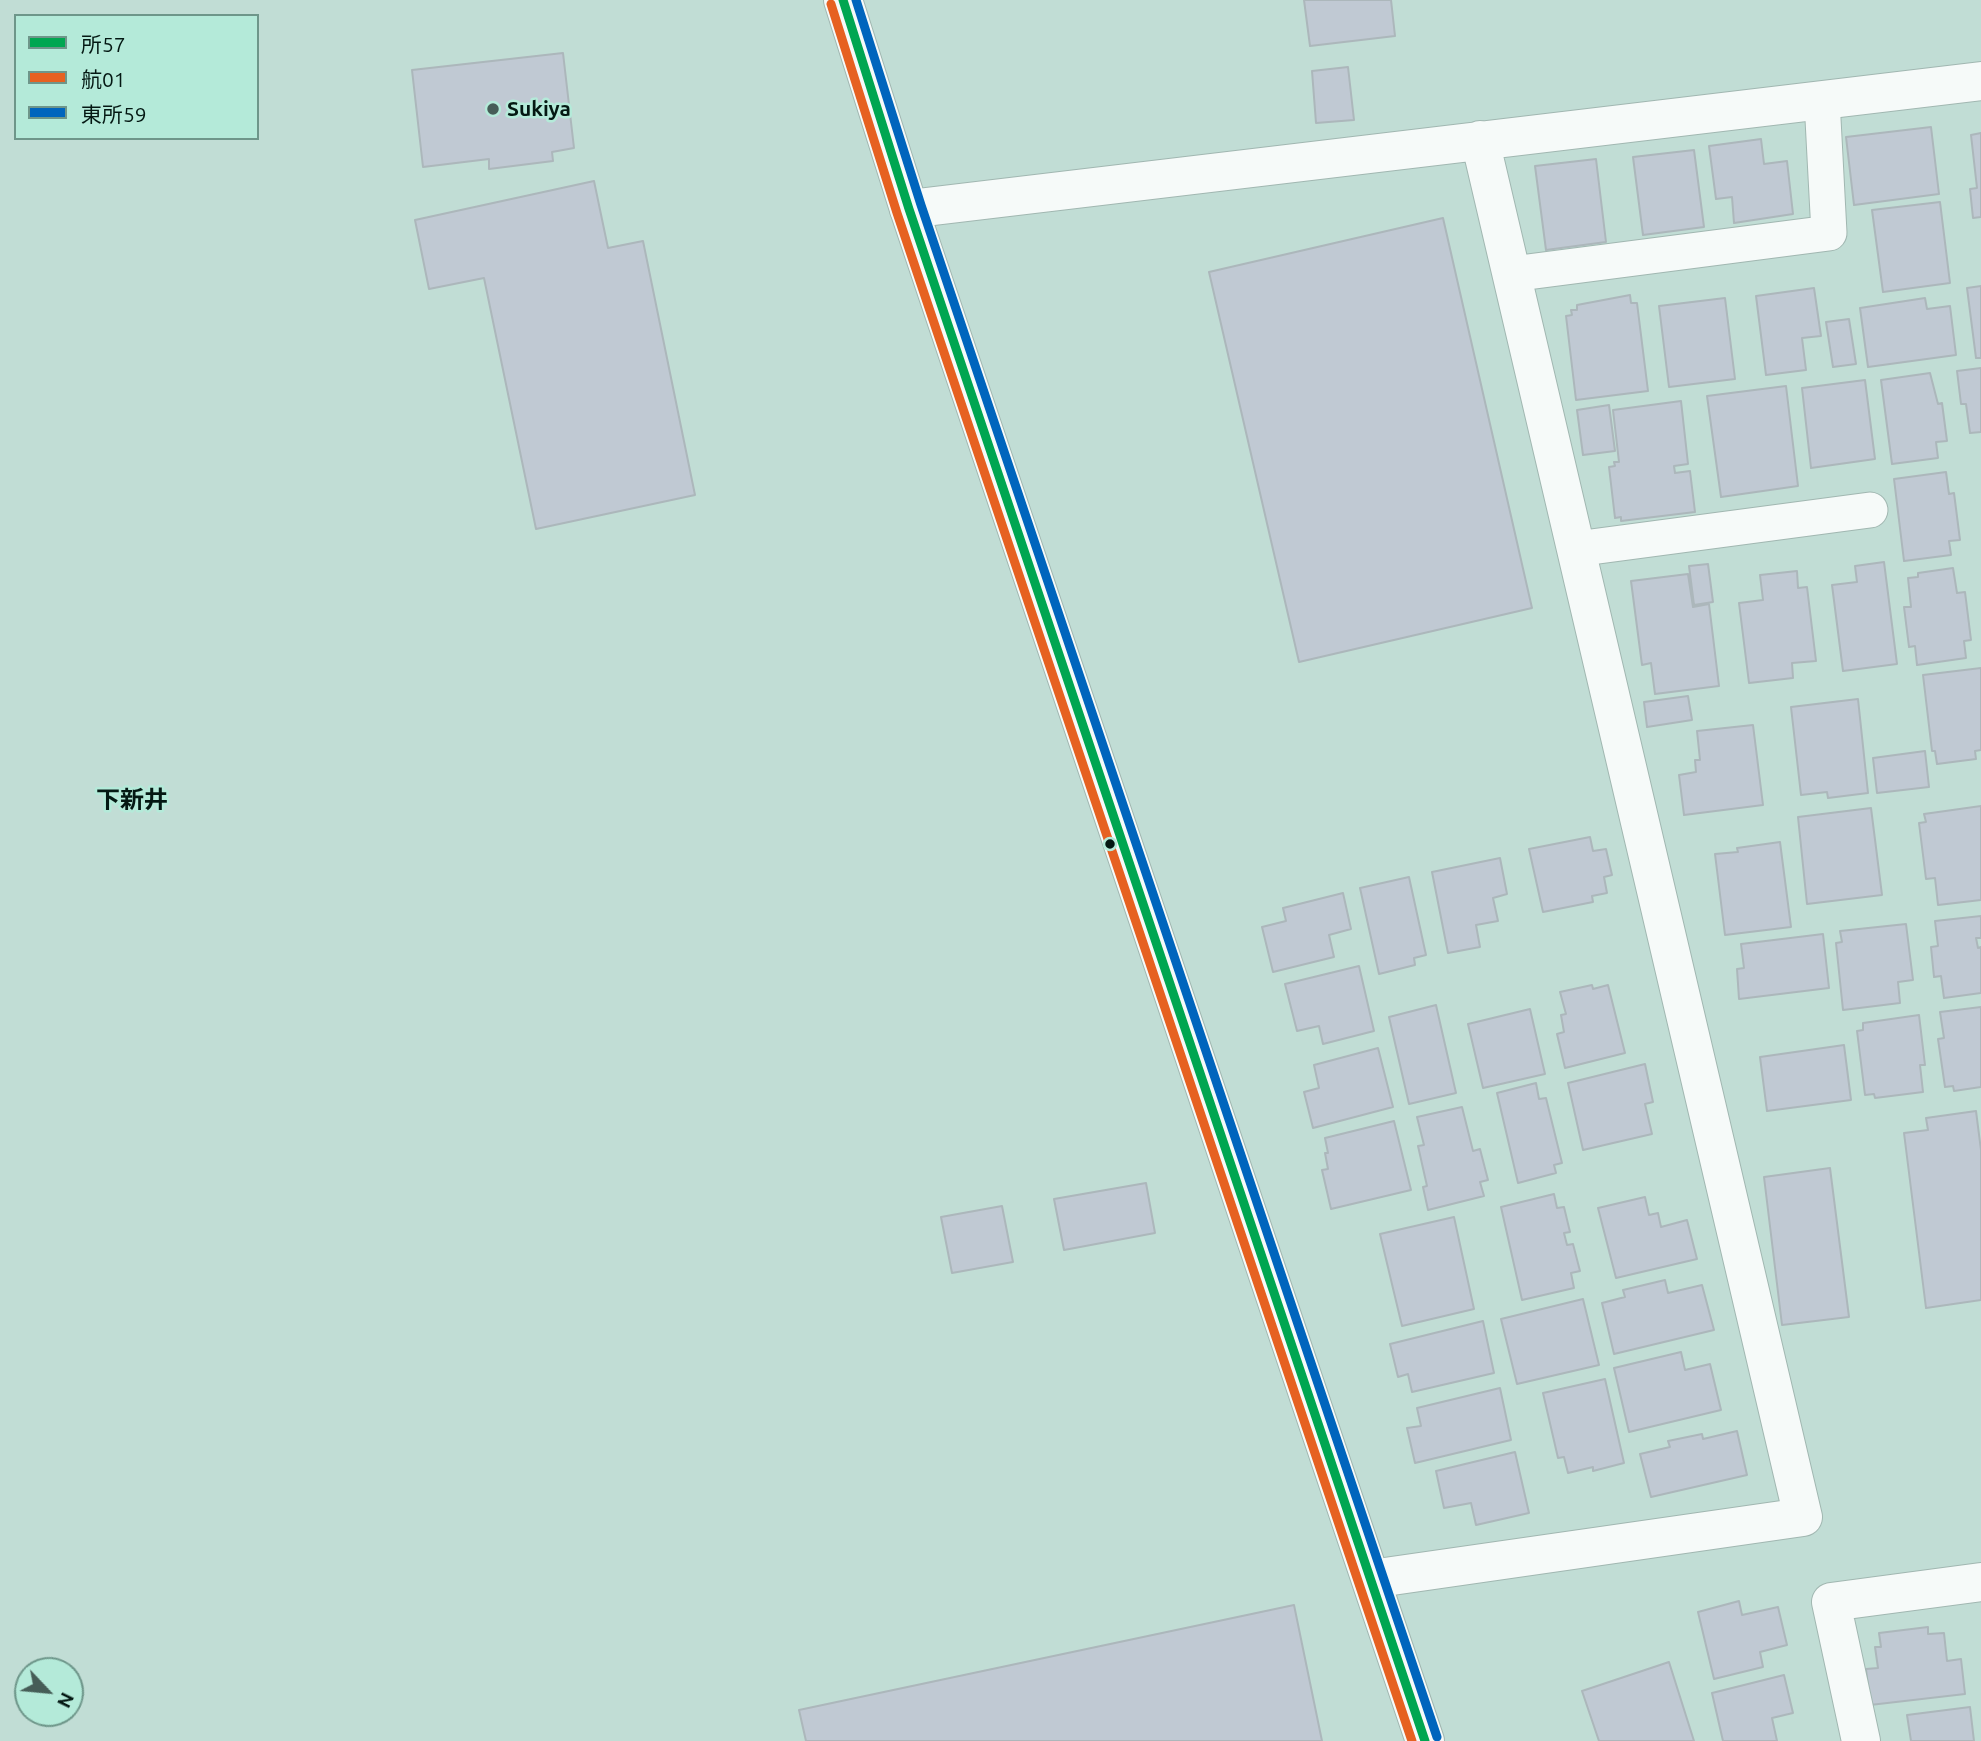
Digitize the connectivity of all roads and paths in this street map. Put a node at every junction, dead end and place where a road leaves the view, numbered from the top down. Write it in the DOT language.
graph roads {
  1 [pos="843,0"];
  2 [pos="1981,81"];
  3 [pos="1822,100"];
  4 [pos="1480,140"];
  5 [pos="909,209"];
  6 [pos="1512,274"];
  7 [pos="1870,510"];
  8 [pos="1576,549"];
  9 [pos="1371,1579"];
  10 [pos="1981,1581"];
  11 [pos="1425,1741"];
  12 [pos="1861,1741"];
  1 -- 5 [label="street"];
  2 -- 3 [label="street"];
  3 -- 4 [label="street"];
  3 -- 6 [label="lane"];
  4 -- 5 [label="street"];
  4 -- 6 [label="street"];
  5 -- 9 [label="street"];
  6 -- 8 [label="street"];
  7 -- 8 [label="lane"];
  8 -- 9 [label="street"];
  9 -- 11 [label="street"];
  10 -- 12 [label="street"];
}
